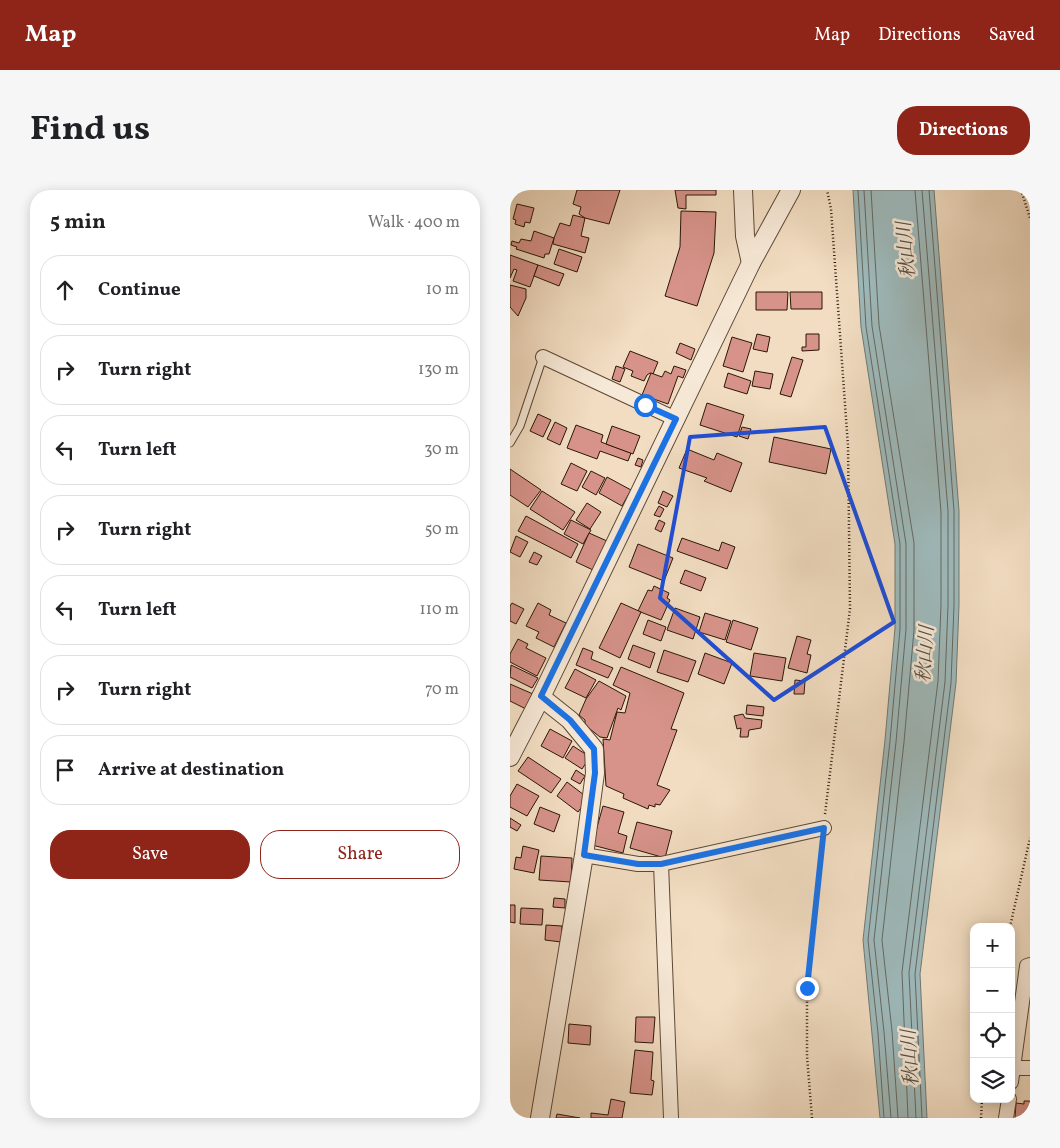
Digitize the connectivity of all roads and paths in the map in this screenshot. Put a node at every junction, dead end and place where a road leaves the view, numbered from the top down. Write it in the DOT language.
graph roads {
  1 [pos="743,190"];
  2 [pos="791,190"];
  3 [pos="828,190"];
  4 [pos="1021,190"];
  5 [pos="1030,218"];
  6 [pos="751,263"];
  7 [pos="543,357"];
  8 [pos="676,419"];
  9 [pos="510,442"];
  10 [pos="541,696"];
  11 [pos="510,757"];
  12 [pos="824,828"];
  13 [pos="1030,838"];
  14 [pos="584,855"];
  15 [pos="661,864"];
  16 [pos="1011,923"];
  17 [pos="1029,961"];
  18 [pos="1014,1058"];
  19 [pos="1015,1068"];
  20 [pos="1030,1068"];
  21 [pos="982,1103"];
  22 [pos="1008,1103"];
  23 [pos="540,1118"];
  24 [pos="670,1118"];
  25 [pos="812,1118"];
  26 [pos="981,1118"];
  27 [pos="1006,1118"];
  1 -- 6 [label="street"];
  2 -- 6 [label="street"];
  3 -- 12 [label="path"];
  4 -- 5 [label="path"];
  6 -- 8 [label="street"];
  7 -- 8 [label="street"];
  7 -- 9 [label="lane"];
  8 -- 10 [label="street"];
  10 -- 11 [label="street"];
  10 -- 14 [label="street"];
  12 -- 15 [label="street"];
  12 -- 25 [label="path"];
  13 -- 16 [label="path"];
  14 -- 15 [label="street"];
  14 -- 23 [label="street"];
  15 -- 24 [label="street"];
  17 -- 18 [label="street"];
  19 -- 20 [label="street"];
  21 -- 26 [label="path"];
  22 -- 27 [label="street"];
}
